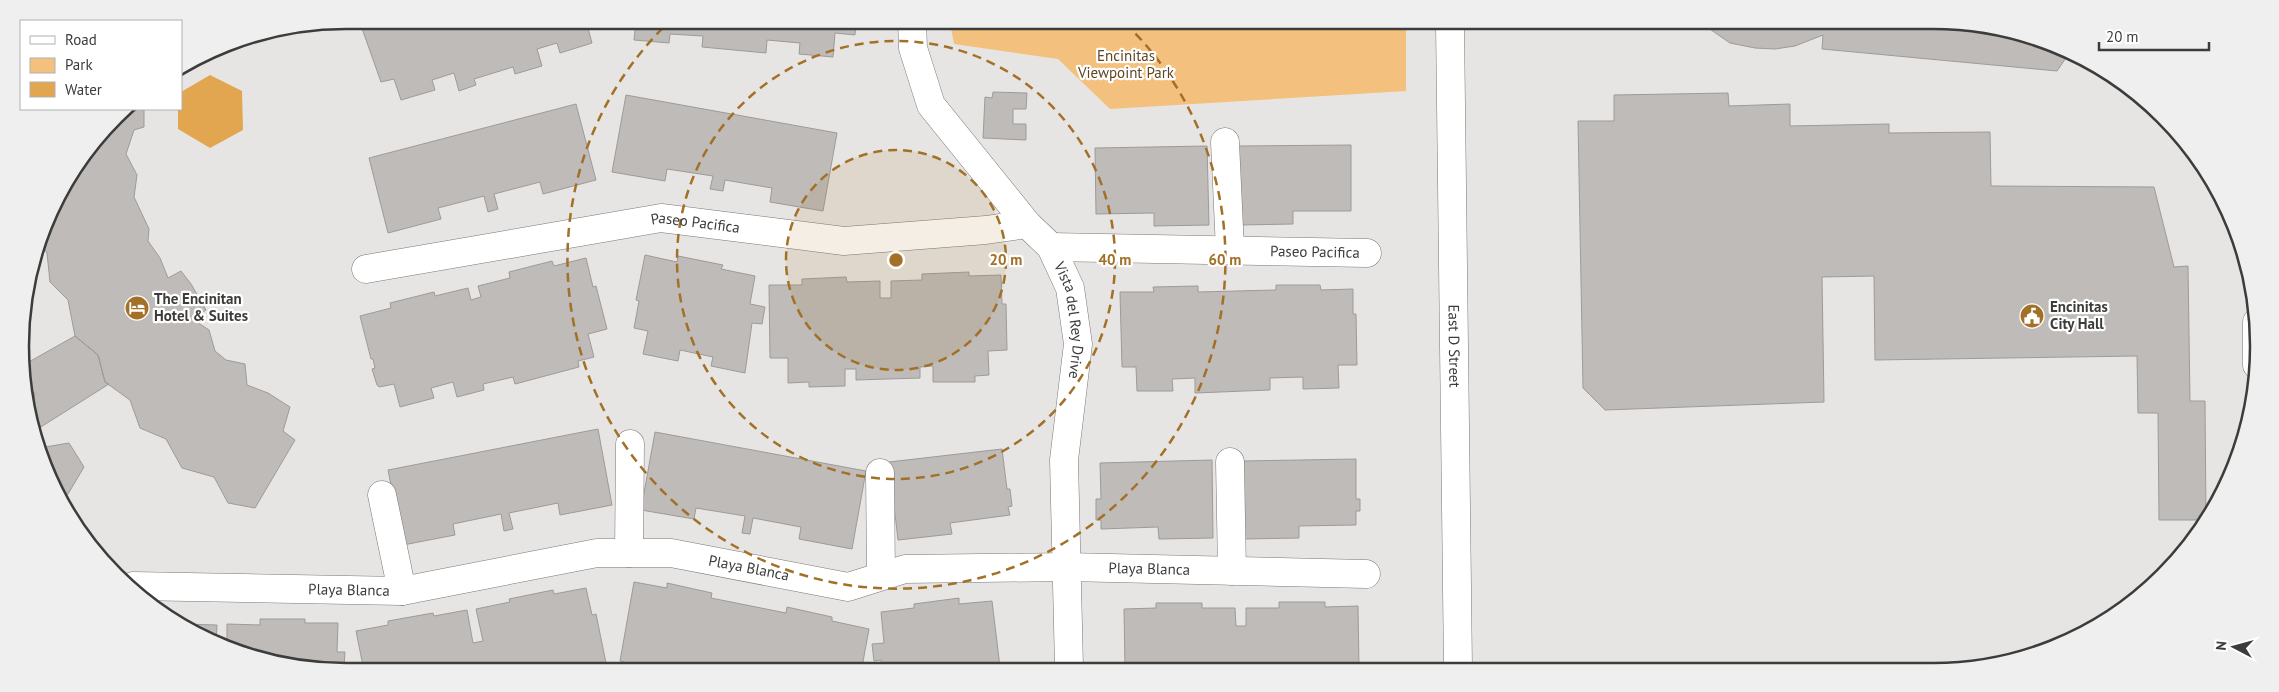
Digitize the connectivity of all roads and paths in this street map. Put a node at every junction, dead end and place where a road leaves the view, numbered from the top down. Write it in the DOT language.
graph roads {
  1 [pos="912,29"];
  2 [pos="1450,29"];
  3 [pos="1225,142"];
  4 [pos="1027,224"];
  5 [pos="1051,247"];
  6 [pos="1230,250"];
  7 [pos="1367,253"];
  8 [pos="366,269"];
  9 [pos="630,444"];
  10 [pos="1230,462"];
  11 [pos="880,473"];
  12 [pos="382,495"];
  13 [pos="629,553"];
  14 [pos="1067,567"];
  15 [pos="1232,571"];
  16 [pos="1366,574"];
  17 [pos="881,576"];
  18 [pos="138,586"];
  19 [pos="402,591"];
  20 [pos="1070,663"];
  21 [pos="1458,663"];
  1 -- 4 [label="street, Vista del Rey Drive"];
  2 -- 21 [label="street, East D Street"];
  3 -- 6 [label="street"];
  4 -- 5 [label="street, Vista del Rey Drive"];
  4 -- 8 [label="street, Paseo Pacifica"];
  5 -- 6 [label="street, Paseo Pacifica"];
  5 -- 14 [label="street, Vista del Rey Drive"];
  6 -- 7 [label="street, Paseo Pacifica"];
  9 -- 13 [label="street"];
  10 -- 15 [label="street"];
  11 -- 17 [label="street"];
  12 -- 19 [label="street"];
  13 -- 17 [label="street, Playa Blanca"];
  13 -- 19 [label="street, Playa Blanca"];
  14 -- 15 [label="street, Playa Blanca"];
  14 -- 17 [label="street, Playa Blanca"];
  14 -- 20 [label="street, Vista del Rey Drive"];
  15 -- 16 [label="street, Playa Blanca"];
  18 -- 19 [label="street, Playa Blanca"];
}
